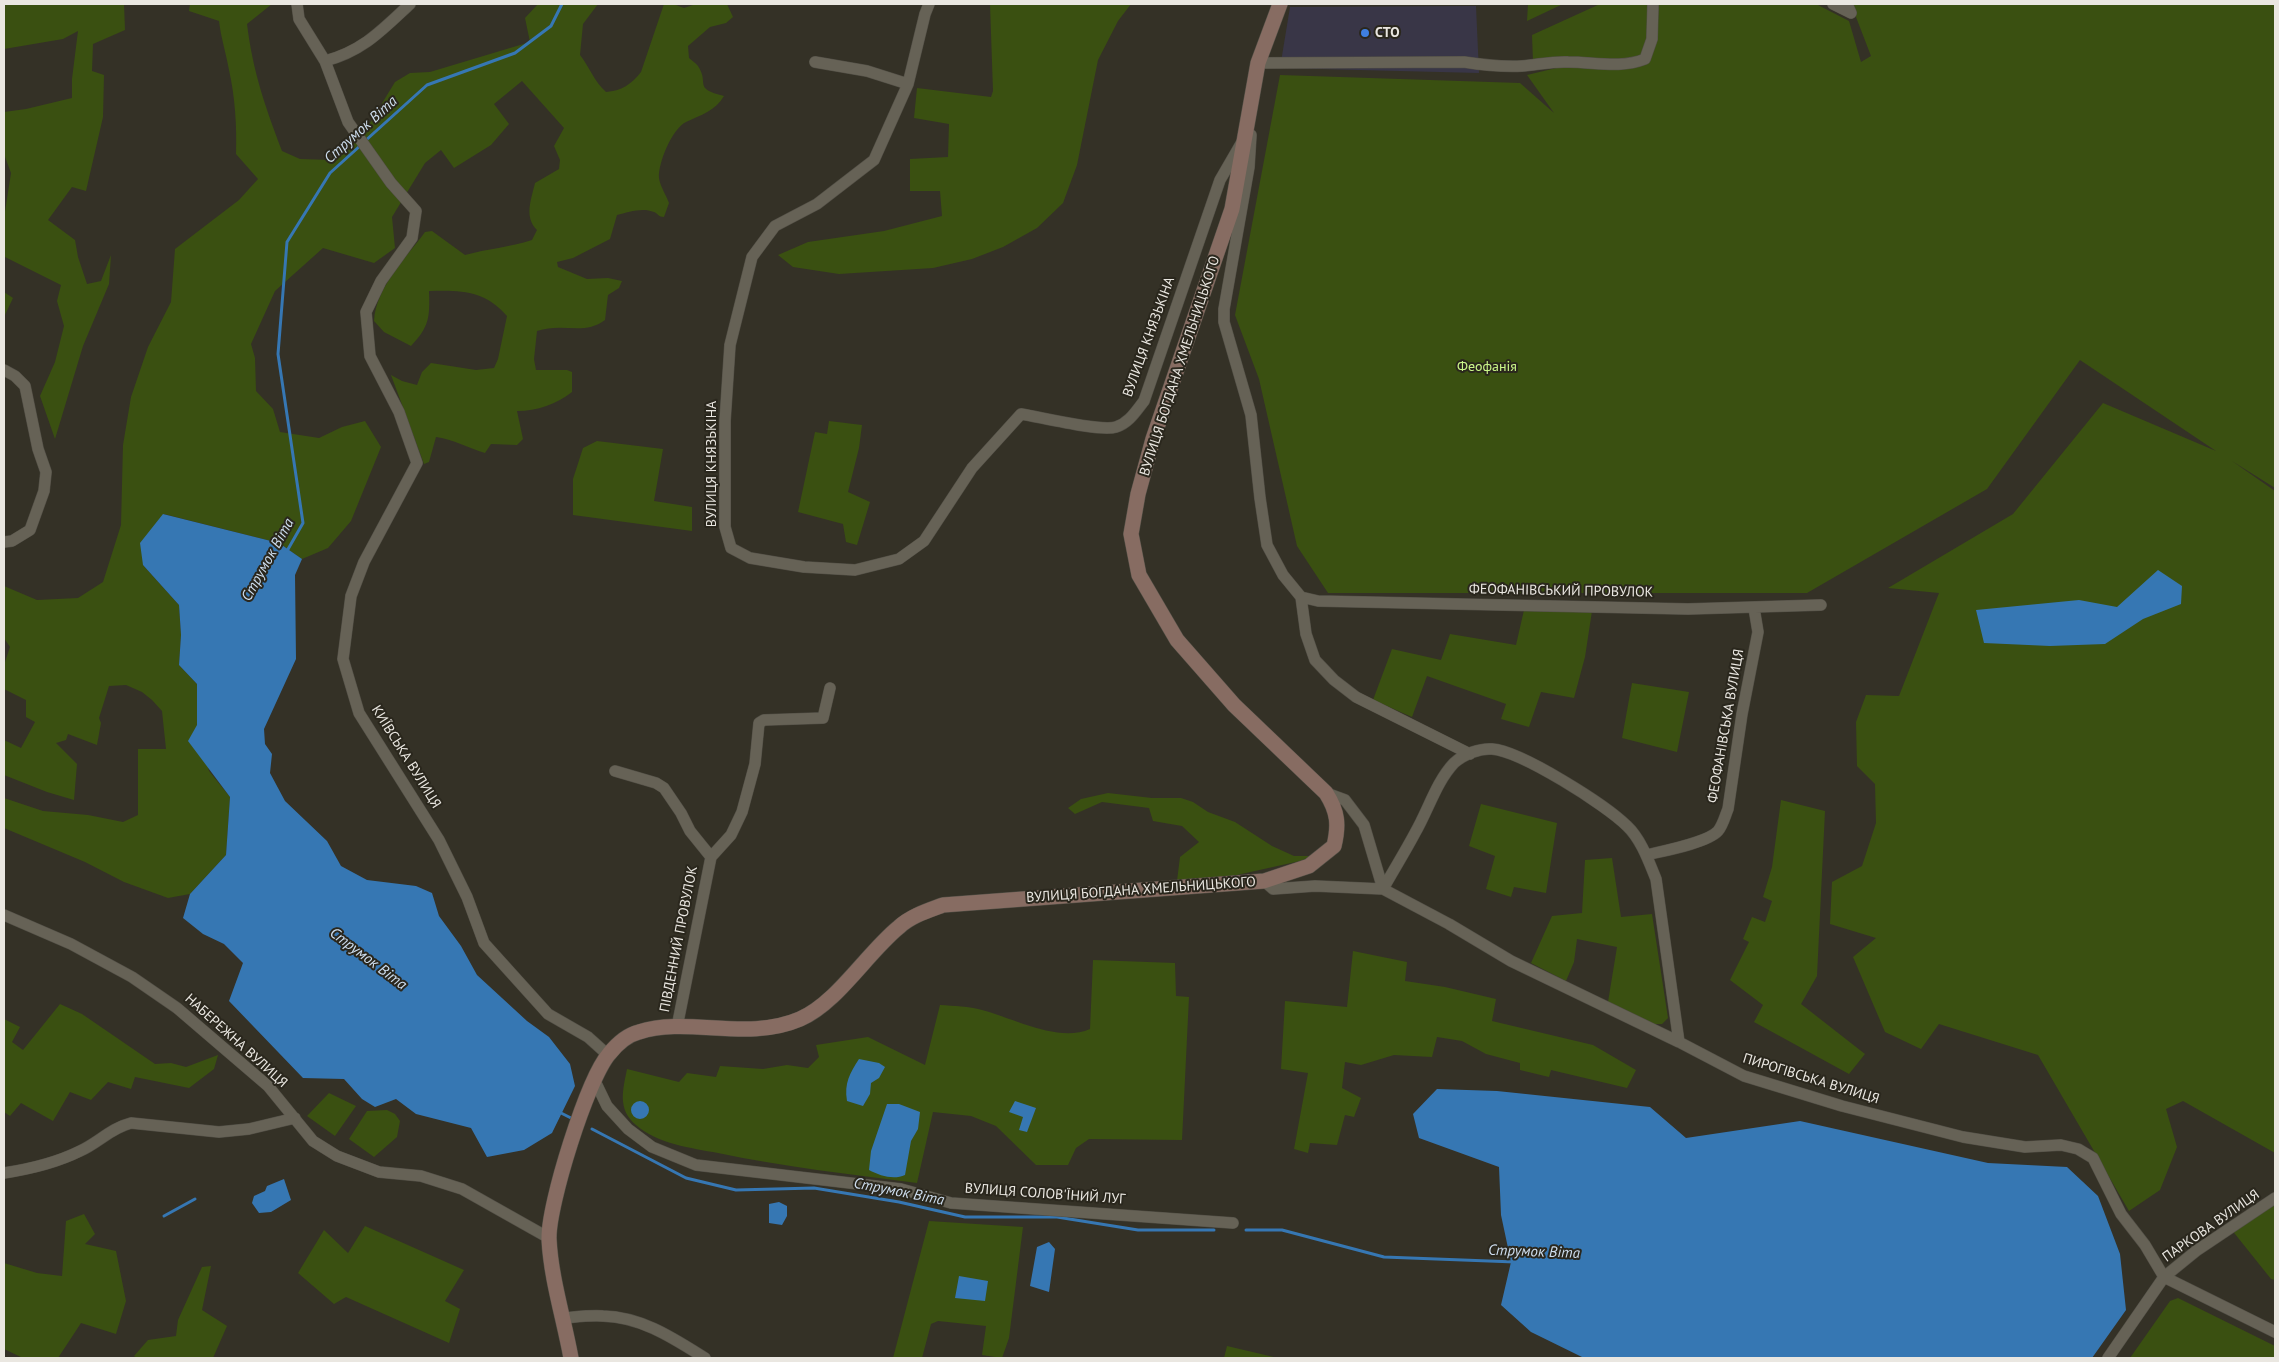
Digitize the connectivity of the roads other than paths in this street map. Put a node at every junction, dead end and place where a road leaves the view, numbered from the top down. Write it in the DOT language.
graph roads {
  1 [pos="291,4"];
  2 [pos="297,4"];
  3 [pos="410,4"];
  4 [pos="930,4"];
  5 [pos="1280,4"];
  6 [pos="1653,4"];
  7 [pos="1833,4"];
  8 [pos="1847,4"];
  9 [pos="299,19"];
  10 [pos="325,61"];
  11 [pos="815,62"];
  12 [pos="1258,63"];
  13 [pos="908,84"];
  14 [pos="1254,91"];
  15 [pos="1244,139"];
  16 [pos="4,370"];
  17 [pos="4,542"];
  18 [pos="1301,597"];
  19 [pos="1821,605"];
  20 [pos="1754,608"];
  21 [pos="830,688"];
  22 [pos="1470,754"];
  23 [pos="615,772"];
  24 [pos="1326,793"];
  25 [pos="1646,855"];
  26 [pos="711,857"];
  27 [pos="1264,881"];
  28 [pos="1382,889"];
  29 [pos="4,915"];
  30 [pos="676,1027"];
  31 [pos="1679,1042"];
  32 [pos="608,1055"];
  33 [pos="594,1079"];
  34 [pos="295,1118"];
  35 [pos="4,1173"];
  36 [pos="2275,1198"];
  37 [pos="1232,1223"];
  38 [pos="549,1238"];
  39 [pos="2164,1277"];
  40 [pos="564,1318"];
  41 [pos="2275,1332"];
  42 [pos="571,1358"];
  43 [pos="705,1358"];
  44 [pos="2108,1358"];
  1 -- 9 [label="street"];
  2 -- 9 [label="street, КИЇВСЬКА ВУЛИЦЯ"];
  3 -- 10 [label="street"];
  4 -- 13 [label="street, ВУЛИЦЯ КНЯЗЬКІНА"];
  5 -- 12 [label="street, ВУЛИЦЯ БОГДАНА ХМЕЛЬНИЦЬКОГО"];
  6 -- 12 [label="street"];
  7 -- 8 [label="street"];
  9 -- 10 [label="street, КИЇВСЬКА ВУЛИЦЯ"];
  10 -- 32 [label="street, КИЇВСЬКА ВУЛИЦЯ"];
  11 -- 13 [label="street"];
  12 -- 14 [label="street, ВУЛИЦЯ БОГДАНА ХМЕЛЬНИЦЬКОГО"];
  13 -- 15 [label="street, ВУЛИЦЯ КНЯЗЬКІНА"];
  14 -- 15 [label="street, ВУЛИЦЯ БОГДАНА ХМЕЛЬНИЦЬКОГО"];
  14 -- 18 [label="street"];
  15 -- 24 [label="street, ВУЛИЦЯ БОГДАНА ХМЕЛЬНИЦЬКОГО"];
  16 -- 17 [label="street"];
  18 -- 20 [label="street, ФЕОФАНІВСЬКИЙ ПРОВУЛОК"];
  18 -- 22 [label="street"];
  19 -- 20 [label="street, ФЕОФАНІВСЬКИЙ ПРОВУЛОК"];
  20 -- 25 [label="street, ФЕОФАНІВСЬКА ВУЛИЦЯ"];
  21 -- 26 [label="street, ПІВДЕННИЙ ПРОВУЛОК"];
  22 -- 25 [label="street"];
  22 -- 28 [label="street"];
  23 -- 26 [label="street, ПІВДЕННИЙ ПРОВУЛОК"];
  24 -- 27 [label="street, ВУЛИЦЯ БОГДАНА ХМЕЛЬНИЦЬКОГО"];
  24 -- 28 [label="street"];
  25 -- 31 [label="street"];
  26 -- 30 [label="street, ПІВДЕННИЙ ПРОВУЛОК"];
  27 -- 28 [label="street"];
  27 -- 30 [label="street, ВУЛИЦЯ БОГДАНА ХМЕЛЬНИЦЬКОГО"];
  28 -- 31 [label="street, ПИРОГІВСЬКА ВУЛИЦЯ"];
  29 -- 34 [label="street, НАБЕРЕЖНА ВУЛИЦЯ"];
  30 -- 32 [label="street, ВУЛИЦЯ БОГДАНА ХМЕЛЬНИЦЬКОГО"];
  31 -- 39 [label="street, ПИРОГІВСЬКА ВУЛИЦЯ"];
  32 -- 33 [label="street, ВУЛИЦЯ БОГДАНА ХМЕЛЬНИЦЬКОГО"];
  33 -- 37 [label="street, ВУЛИЦЯ СОЛОВ'ЇНИЙ ЛУГ"];
  33 -- 38 [label="street, ВУЛИЦЯ БОГДАНА ХМЕЛЬНИЦЬКОГО"];
  34 -- 35 [label="street"];
  34 -- 38 [label="street, НАБЕРЕЖНА ВУЛИЦЯ"];
  36 -- 39 [label="street, ПАРКОВА ВУЛИЦЯ"];
  38 -- 40 [label="street, ВУЛИЦЯ БОГДАНА ХМЕЛЬНИЦЬКОГО"];
  39 -- 41 [label="street"];
  39 -- 44 [label="street, ПАРКОВА ВУЛИЦЯ"];
  40 -- 42 [label="street, ВУЛИЦЯ БОГДАНА ХМЕЛЬНИЦЬКОГО"];
  40 -- 43 [label="street"];
}
